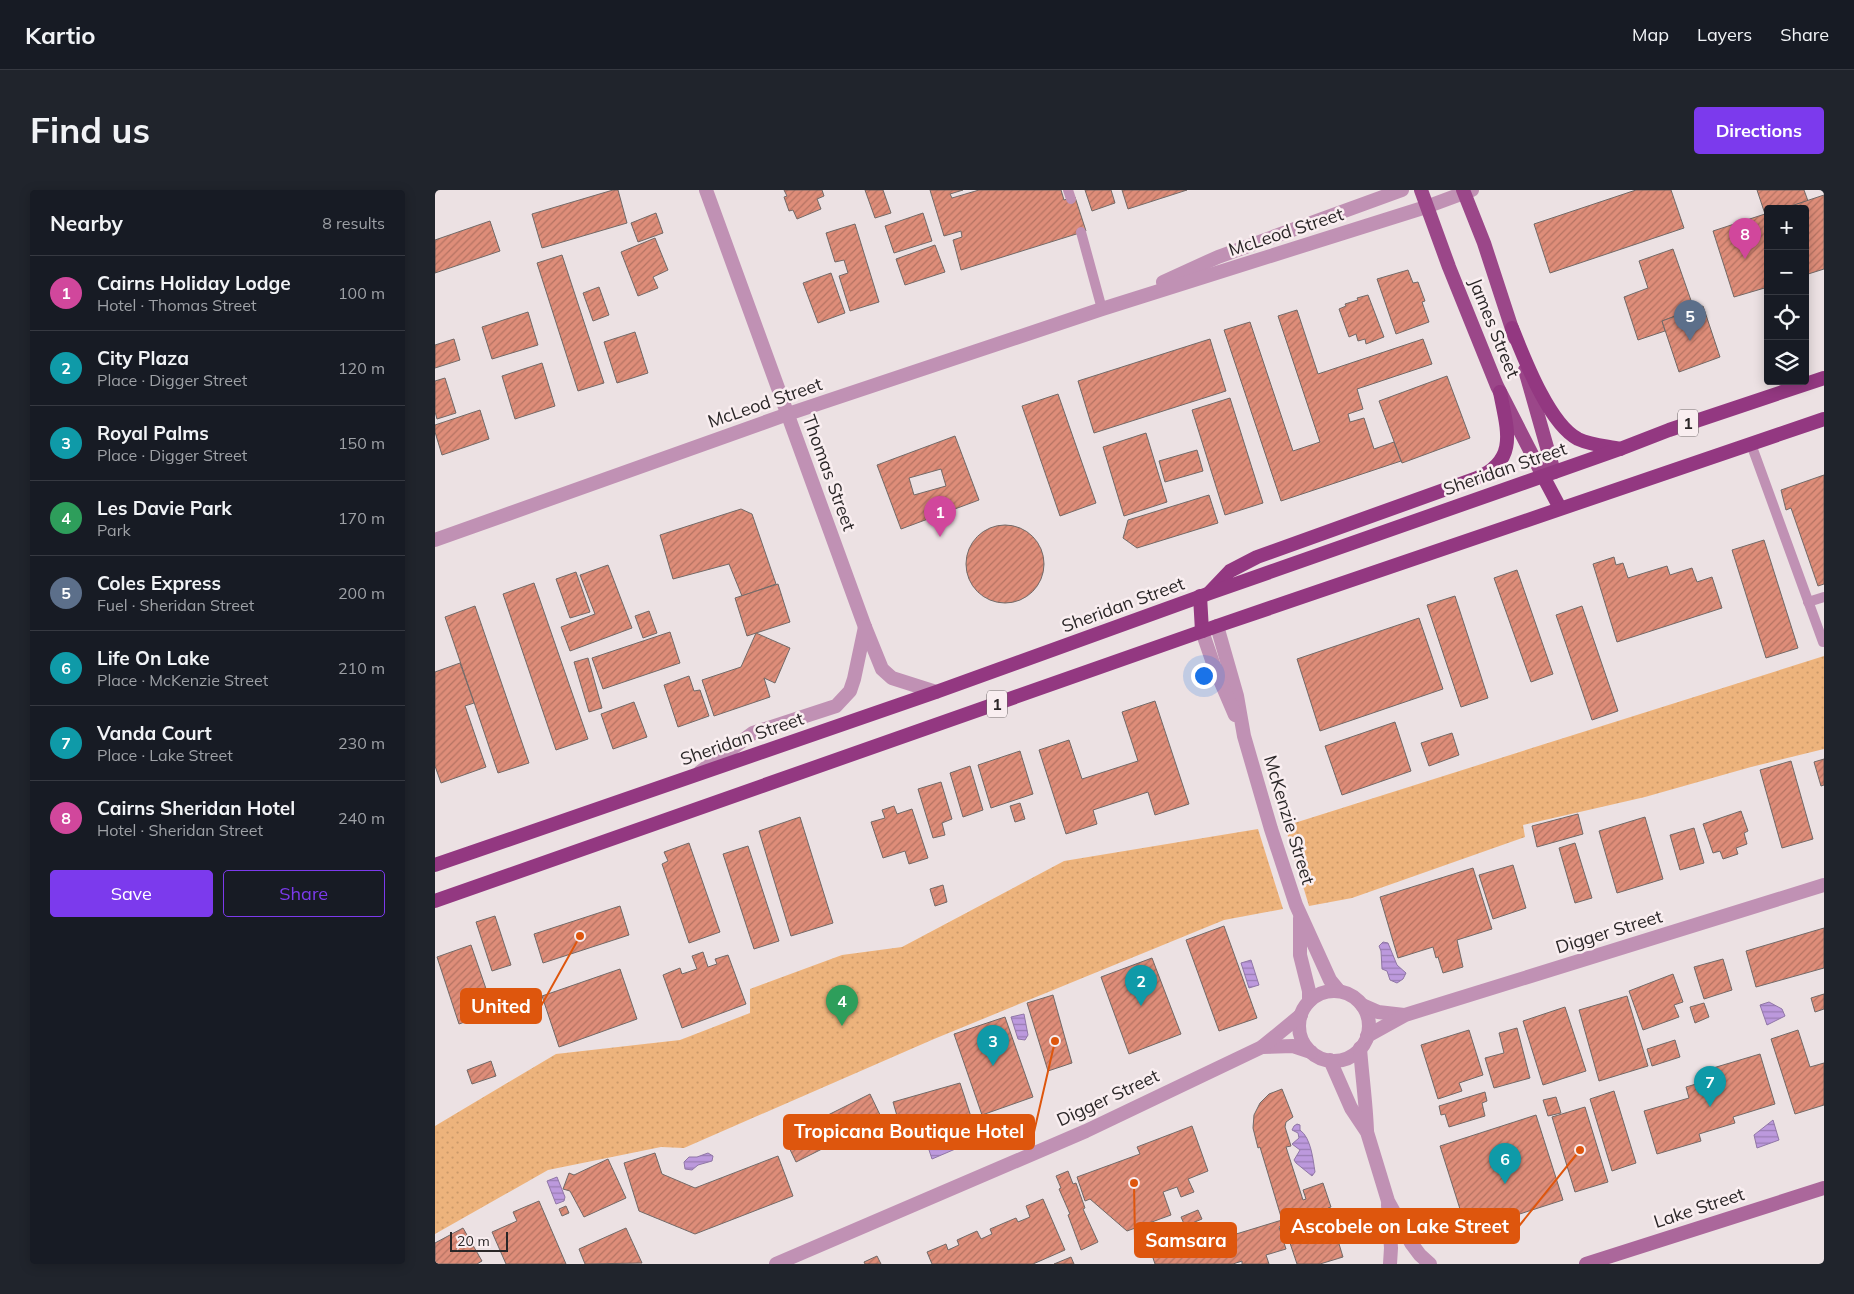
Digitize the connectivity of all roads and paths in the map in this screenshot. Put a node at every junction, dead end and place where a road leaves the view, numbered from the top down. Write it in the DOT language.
graph roads {
  1 [pos="707,190"];
  2 [pos="1402,190"];
  3 [pos="1421,190"];
  4 [pos="1467,191"];
  5 [pos="1426,207"];
  6 [pos="1081,232"];
  7 [pos="1106,307"];
  8 [pos="1512,328"];
  9 [pos="1824,378"];
  10 [pos="1500,392"];
  11 [pos="788,414"];
  12 [pos="1824,419"];
  13 [pos="1751,444"];
  14 [pos="1620,449"];
  15 [pos="1548,474"];
  16 [pos="1560,508"];
  17 [pos="435,540"];
  18 [pos="1205,595"];
  19 [pos="1824,597"];
  20 [pos="1808,602"];
  21 [pos="1217,626"];
  22 [pos="865,627"];
  23 [pos="1201,631"];
  24 [pos="1824,642"];
  25 [pos="936,692"];
  26 [pos="1244,736"];
  27 [pos="698,774"];
  28 [pos="435,865"];
  29 [pos="1824,884"];
  30 [pos="435,901"];
  31 [pos="1300,915"];
  32 [pos="1339,991"];
  33 [pos="1309,1001"];
  34 [pos="1362,1005"];
  35 [pos="1301,1015"];
  36 [pos="1405,1015"];
  37 [pos="1367,1036"];
  38 [pos="1263,1047"];
  39 [pos="1360,1048"];
  40 [pos="1311,1052"];
  41 [pos="1330,1060"];
  42 [pos="1367,1132"];
  43 [pos="1824,1188"];
  44 [pos="1388,1201"];
  45 [pos="776,1264"];
  46 [pos="1390,1264"];
  47 [pos="1430,1264"];
  48 [pos="1586,1264"];
  1 -- 11 [label="street, Thomas Street"];
  2 -- 7 [label="street, McLeod Street"];
  3 -- 5 [label="main road, James Street"];
  4 -- 5 [label="street, McLeod Street"];
  4 -- 8 [label="main road, James Street"];
  5 -- 7 [label="street, McLeod Street"];
  5 -- 10 [label="main road, James Street"];
  6 -- 7 [label="lane"];
  7 -- 11 [label="street, McLeod Street"];
  8 -- 14 [label="highway"];
  8 -- 15 [label="main road, James Street"];
  9 -- 14 [label="highway, Sheridan Street / 1"];
  10 -- 15 [label="main road, James Street"];
  10 -- 18 [label="highway"];
  11 -- 17 [label="street, McLeod Street"];
  11 -- 22 [label="street, Thomas Street"];
  12 -- 13 [label="highway, 1"];
  13 -- 16 [label="highway, 1"];
  13 -- 20 [label="lane"];
  14 -- 15 [label="highway, Sheridan Street / 1"];
  15 -- 16 [label="highway"];
  15 -- 18 [label="highway, Sheridan Street / 1"];
  16 -- 21 [label="highway, 1"];
  18 -- 21 [label="highway"];
  18 -- 23 [label="highway"];
  18 -- 25 [label="highway, Sheridan Street / 1"];
  19 -- 20 [label="lane"];
  20 -- 24 [label="lane"];
  21 -- 23 [label="highway, 1"];
  21 -- 26 [label="street, McKenzie Street"];
  22 -- 25 [label="street, Thomas Street"];
  22 -- 27 [label="street"];
  23 -- 26 [label="street, McKenzie Street"];
  23 -- 30 [label="highway, 1"];
  25 -- 27 [label="highway, Sheridan Street / 1"];
  26 -- 31 [label="street, McKenzie Street"];
  27 -- 28 [label="highway, Sheridan Street / 1"];
  29 -- 36 [label="street, Digger Street"];
  31 -- 32 [label="street, McKenzie Street"];
  31 -- 33 [label="street, McKenzie Street"];
  32 -- 33 [label="street"];
  32 -- 34 [label="street"];
  33 -- 35 [label="street"];
  34 -- 36 [label="street, Digger Street"];
  34 -- 37 [label="street"];
  35 -- 38 [label="street, Digger Street"];
  35 -- 40 [label="street"];
  36 -- 37 [label="street, Digger Street"];
  37 -- 39 [label="street"];
  38 -- 40 [label="street, Digger Street"];
  38 -- 45 [label="street, Digger Street"];
  39 -- 41 [label="street"];
  39 -- 42 [label="street"];
  40 -- 41 [label="street"];
  41 -- 42 [label="street"];
  42 -- 44 [label="street"];
  43 -- 48 [label="main road, Lake Street"];
  44 -- 46 [label="street"];
  44 -- 47 [label="street"];
}
